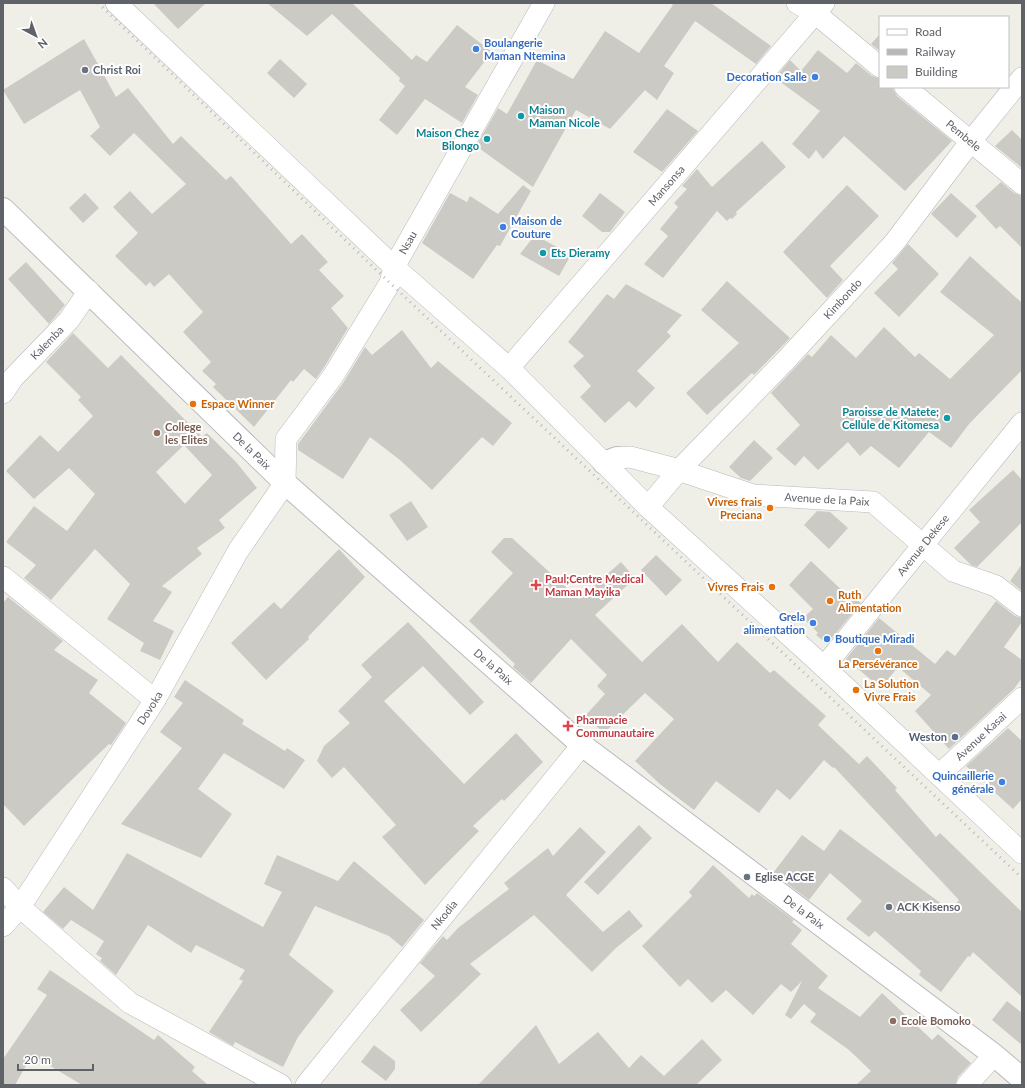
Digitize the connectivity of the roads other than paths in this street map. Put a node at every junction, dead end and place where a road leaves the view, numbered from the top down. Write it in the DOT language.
graph roads {
  1 [pos="116,3"];
  2 [pos="544,3"];
  3 [pos="797,3"];
  4 [pos="819,8"];
  5 [pos="879,65"];
  6 [pos="1022,78"];
  7 [pos="906,88"];
  8 [pos="971,141"];
  9 [pos="1022,184"];
  10 [pos="3,209"];
  11 [pos="394,267"];
  12 [pos="89,291"];
  13 [pos="509,368"];
  14 [pos="3,393"];
  15 [pos="1022,423"];
  16 [pos="610,461"];
  17 [pos="679,470"];
  18 [pos="285,483"];
  19 [pos="648,506"];
  20 [pos="923,545"];
  21 [pos="3,577"];
  22 [pos="1022,606"];
  23 [pos="824,666"];
  24 [pos="1022,698"];
  25 [pos="155,700"];
  26 [pos="582,745"];
  27 [pos="939,775"];
  28 [pos="1022,853"];
  29 [pos="3,888"];
  30 [pos="20,907"];
  31 [pos="3,926"];
  32 [pos="994,1055"];
  33 [pos="1022,1079"];
  34 [pos="281,1085"];
  35 [pos="306,1085"];
  36 [pos="967,1085"];
  1 -- 11 [label="street"];
  2 -- 11 [label="street, Nsau"];
  3 -- 4 [label="street"];
  4 -- 5 [label="street"];
  4 -- 13 [label="street, Mansonsa"];
  6 -- 8 [label="street, Kimbondo"];
  7 -- 8 [label="street, Pembele"];
  8 -- 9 [label="street, Pembele"];
  8 -- 17 [label="street, Kimbondo"];
  10 -- 12 [label="street, De la Paix"];
  11 -- 13 [label="street"];
  11 -- 18 [label="street, Nsau"];
  12 -- 14 [label="street, Kalemba"];
  12 -- 18 [label="street, De la Paix"];
  13 -- 16 [label="street"];
  15 -- 20 [label="street, Avenue Dekese"];
  16 -- 17 [label="street, Avenue de la Paix"];
  16 -- 19 [label="street"];
  17 -- 19 [label="street, Kimbondo"];
  17 -- 20 [label="street, Avenue de la Paix"];
  18 -- 25 [label="street, Dovoka"];
  18 -- 26 [label="street, De la Paix"];
  19 -- 23 [label="street"];
  20 -- 22 [label="street, Avenue de la Paix"];
  20 -- 23 [label="street, Avenue Dekese"];
  21 -- 25 [label="street"];
  23 -- 27 [label="street"];
  24 -- 27 [label="street, Avenue Kasai"];
  25 -- 30 [label="street, Dovoka"];
  26 -- 32 [label="street, De la Paix"];
  26 -- 35 [label="street, Nkodia"];
  27 -- 28 [label="street"];
  29 -- 30 [label="street"];
  30 -- 31 [label="street, Dovoka"];
  30 -- 34 [label="street"];
  32 -- 33 [label="street, De la Paix"];
  32 -- 36 [label="street"];
}
